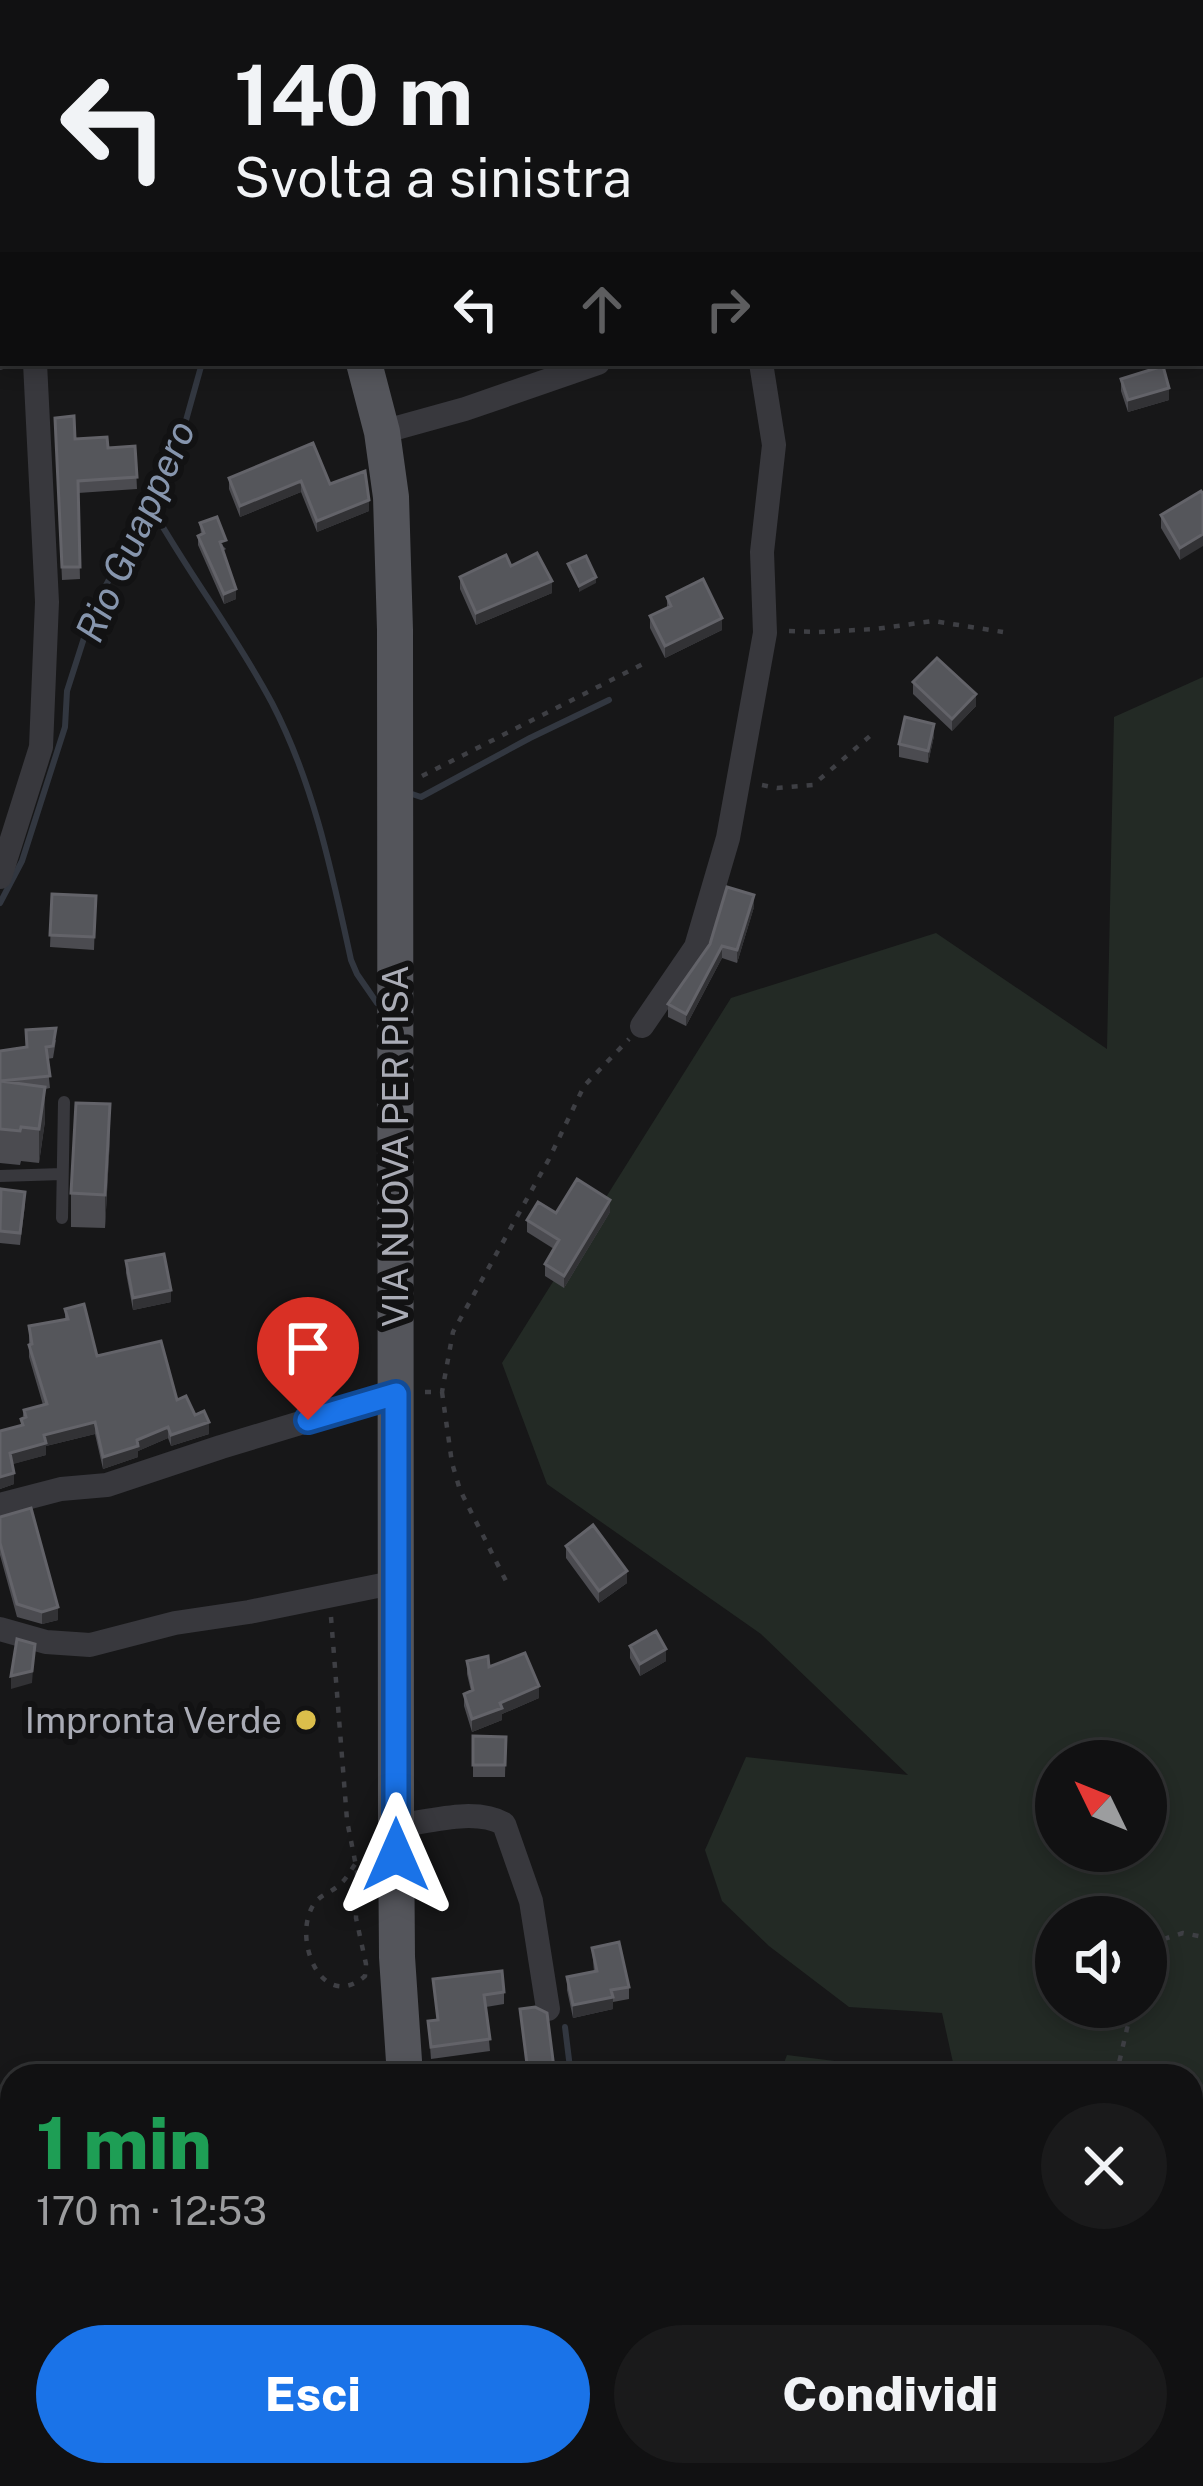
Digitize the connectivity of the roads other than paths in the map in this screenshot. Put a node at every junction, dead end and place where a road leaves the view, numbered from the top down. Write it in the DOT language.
graph roads {
  1 [pos="34,366"];
  2 [pos="365,366"];
  3 [pos="590,366"];
  4 [pos="761,366"];
  5 [pos="382,432"];
  6 [pos="2,868"];
  7 [pos="642,1026"];
  8 [pos="64,1102"];
  9 [pos="62,1174"];
  10 [pos="0,1176"];
  11 [pos="62,1218"];
  12 [pos="396,1394"];
  13 [pos="0,1505"];
  14 [pos="397,1582"];
  15 [pos="0,1628"];
  16 [pos="396,1826"];
  17 [pos="548,2009"];
  18 [pos="404,2064"];
  1 -- 6 [label="street"];
  2 -- 5 [label="main road, VIA NUOVA PER PISA"];
  3 -- 5 [label="street"];
  4 -- 7 [label="street"];
  5 -- 12 [label="main road, VIA NUOVA PER PISA"];
  8 -- 9 [label="lane"];
  9 -- 10 [label="lane"];
  9 -- 11 [label="lane"];
  12 -- 13 [label="street"];
  12 -- 14 [label="main road, VIA NUOVA PER PISA"];
  14 -- 15 [label="street"];
  14 -- 16 [label="main road, VIA NUOVA PER PISA"];
  16 -- 17 [label="street"];
  16 -- 18 [label="main road, VIA NUOVA PER PISA"];
}
